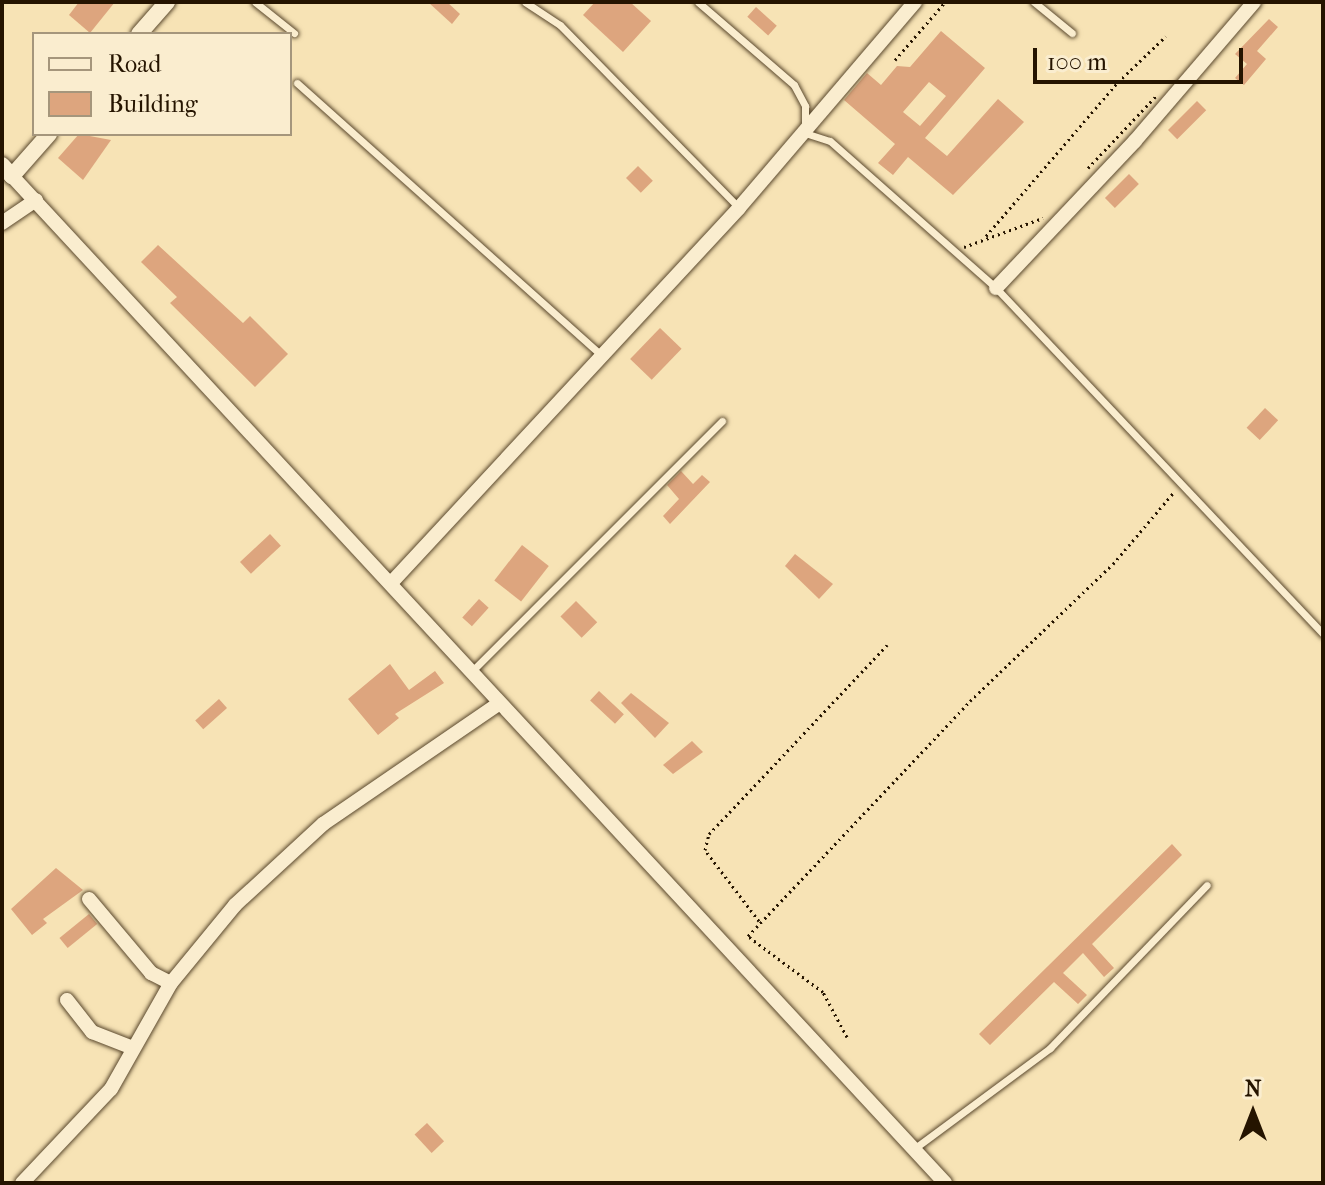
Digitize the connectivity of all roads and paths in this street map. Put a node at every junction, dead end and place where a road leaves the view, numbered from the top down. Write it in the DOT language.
graph roads {
  1 [pos="167,2"];
  2 [pos="255,2"];
  3 [pos="525,2"];
  4 [pos="698,2"];
  5 [pos="915,2"];
  6 [pos="945,2"];
  7 [pos="1034,2"];
  8 [pos="1254,2"];
  9 [pos="141,32"];
  10 [pos="294,33"];
  11 [pos="1072,33"];
  12 [pos="1166,36"];
  13 [pos="895,60"];
  14 [pos="297,83"];
  15 [pos="1176,93"];
  16 [pos="805,133"];
  17 [pos="47,136"];
  18 [pos="7,170"];
  19 [pos="1077,180"];
  20 [pos="36,200"];
  21 [pos="739,208"];
  22 [pos="1046,216"];
  23 [pos="2,223"];
  24 [pos="986,236"];
  25 [pos="957,250"];
  26 [pos="996,288"];
  27 [pos="603,357"];
  28 [pos="722,421"];
  29 [pos="1180,487"];
  30 [pos="392,582"];
  31 [pos="1323,634"];
  32 [pos="887,645"];
  33 [pos="471,672"];
  34 [pos="500,703"];
  35 [pos="1207,885"];
  36 [pos="89,899"];
  37 [pos="759,921"];
  38 [pos="171,983"];
  39 [pos="67,1000"];
  40 [pos="847,1037"];
  41 [pos="133,1048"];
  42 [pos="915,1148"];
  43 [pos="22,1183"];
  44 [pos="945,1183"];
  1 -- 9 [label="street"];
  2 -- 10 [label="lane"];
  3 -- 21 [label="lane"];
  4 -- 16 [label="lane"];
  5 -- 16 [label="street"];
  6 -- 13 [label="path"];
  7 -- 11 [label="lane"];
  8 -- 15 [label="street"];
  12 -- 24 [label="path"];
  14 -- 27 [label="lane"];
  15 -- 19 [label="path"];
  15 -- 26 [label="street"];
  16 -- 21 [label="street"];
  16 -- 25 [label="lane"];
  17 -- 18 [label="street"];
  18 -- 20 [label="street"];
  20 -- 23 [label="street"];
  20 -- 30 [label="street"];
  21 -- 27 [label="street"];
  22 -- 24 [label="path"];
  24 -- 25 [label="path"];
  25 -- 26 [label="lane"];
  26 -- 29 [label="lane"];
  27 -- 30 [label="street"];
  28 -- 33 [label="lane"];
  29 -- 31 [label="lane"];
  29 -- 37 [label="path"];
  30 -- 33 [label="street"];
  32 -- 37 [label="path"];
  33 -- 34 [label="street"];
  34 -- 38 [label="street"];
  34 -- 42 [label="street"];
  35 -- 42 [label="lane"];
  36 -- 38 [label="street"];
  37 -- 40 [label="path"];
  38 -- 41 [label="street"];
  39 -- 41 [label="street"];
  41 -- 43 [label="street"];
  42 -- 44 [label="street"];
}
